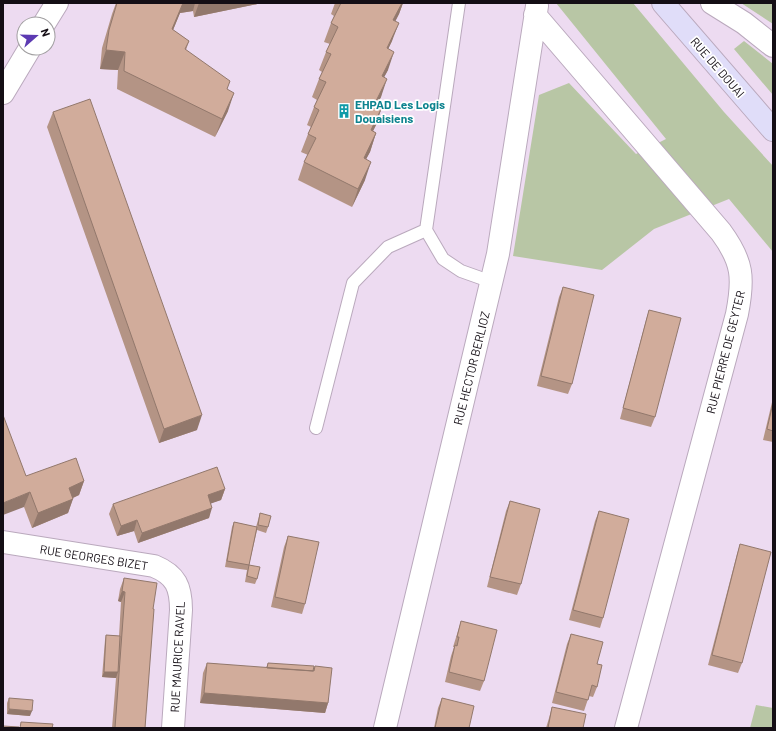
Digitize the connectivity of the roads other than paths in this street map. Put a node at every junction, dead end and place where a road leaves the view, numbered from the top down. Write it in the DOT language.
graph roads {
  1 [pos="57,3"];
  2 [pos="459,3"];
  3 [pos="663,3"];
  4 [pos="712,3"];
  5 [pos="536,9"];
  6 [pos="49,16"];
  7 [pos="773,46"];
  8 [pos="25,56"];
  9 [pos="3,93"];
  10 [pos="773,130"];
  11 [pos="426,230"];
  12 [pos="492,282"];
  13 [pos="316,428"];
  14 [pos="3,542"];
  15 [pos="178,586"];
  16 [pos="173,728"];
  17 [pos="385,728"];
  18 [pos="626,728"];
  1 -- 6 [label="street"];
  2 -- 11 [label="lane"];
  3 -- 10 [label="street, RUE DE DOUAI"];
  4 -- 7 [label="street"];
  5 -- 12 [label="street, RUE HECTOR BERLIOZ"];
  5 -- 18 [label="street, RUE PIERRE DE GEYTER"];
  8 -- 9 [label="street"];
  11 -- 12 [label="lane"];
  11 -- 13 [label="lane"];
  12 -- 17 [label="street, RUE HECTOR BERLIOZ"];
  14 -- 15 [label="street, RUE GEORGES BIZET"];
  15 -- 16 [label="street, RUE MAURICE RAVEL"];
}
